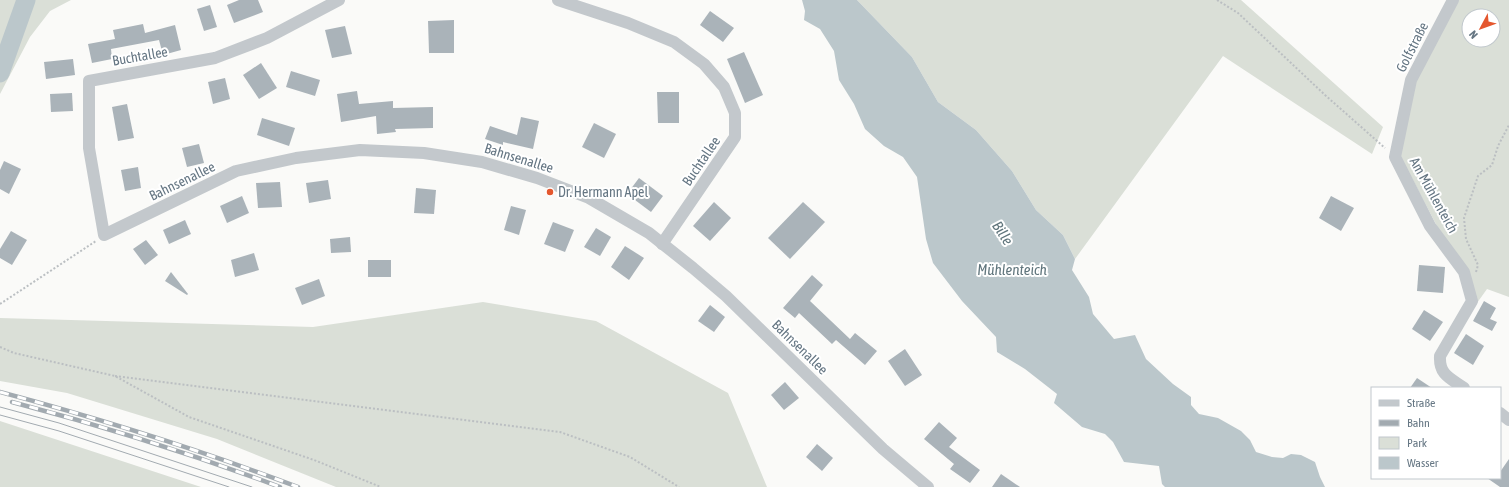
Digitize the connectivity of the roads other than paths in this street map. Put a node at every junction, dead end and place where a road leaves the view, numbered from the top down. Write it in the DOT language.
graph roads {
  1 [pos="339,0"];
  2 [pos="558,0"];
  3 [pos="1453,0"];
  4 [pos="1395,157"];
  5 [pos="104,235"];
  6 [pos="662,244"];
  7 [pos="1463,387"];
  8 [pos="1501,414"];
  9 [pos="1509,420"];
  10 [pos="928,487"];
  1 -- 5 [label="street, Buchtallee"];
  2 -- 6 [label="street, Buchtallee"];
  3 -- 4 [label="street, Golfstraße"];
  4 -- 7 [label="street, Am Mühlenteich"];
  5 -- 6 [label="street, Bahnsenallee"];
  6 -- 10 [label="street, Bahnsenallee"];
  8 -- 9 [label="street"];
}
